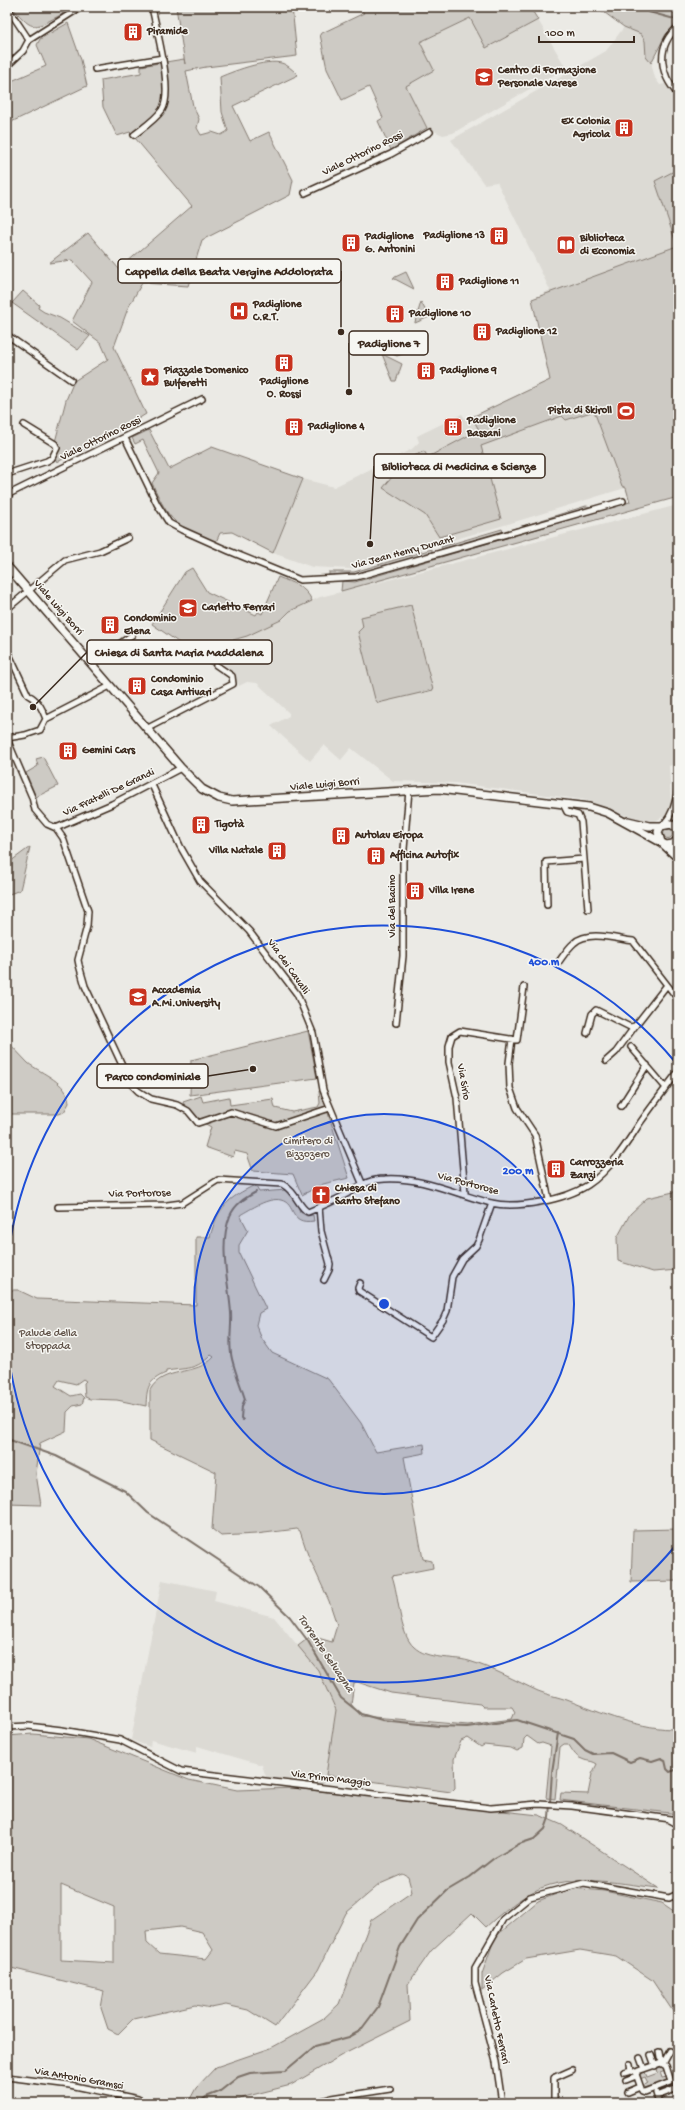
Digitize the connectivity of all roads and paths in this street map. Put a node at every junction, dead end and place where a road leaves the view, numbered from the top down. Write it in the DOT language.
graph roads {
  1 [pos="7,7"];
  2 [pos="81,7"];
  3 [pos="152,7"];
  4 [pos="678,28"];
  5 [pos="29,40"];
  6 [pos="163,58"];
  7 [pos="7,66"];
  8 [pos="95,69"];
  9 [pos="678,94"];
  10 [pos="430,132"];
  11 [pos="134,135"];
  12 [pos="305,193"];
  13 [pos="7,336"];
  14 [pos="71,380"];
  15 [pos="202,399"];
  16 [pos="24,424"];
  17 [pos="125,438"];
  18 [pos="7,474"];
  19 [pos="7,495"];
  20 [pos="623,501"];
  21 [pos="128,538"];
  22 [pos="7,566"];
  23 [pos="29,591"];
  24 [pos="7,609"];
  25 [pos="132,635"];
  26 [pos="7,650"];
  27 [pos="91,664"];
  28 [pos="216,665"];
  29 [pos="110,686"];
  30 [pos="46,719"];
  31 [pos="148,728"];
  32 [pos="7,738"];
  33 [pos="181,768"];
  34 [pos="152,785"];
  35 [pos="409,790"];
  36 [pos="678,790"];
  37 [pos="563,804"];
  38 [pos="616,818"];
  39 [pos="663,825"];
  40 [pos="56,828"];
  41 [pos="678,829"];
  42 [pos="678,839"];
  43 [pos="664,844"];
  44 [pos="678,848"];
  45 [pos="678,858"];
  46 [pos="584,859"];
  47 [pos="547,904"];
  48 [pos="588,909"];
  49 [pos="558,963"];
  50 [pos="667,985"];
  51 [pos="524,987"];
  52 [pos="678,999"];
  53 [pos="396,1023"];
  54 [pos="635,1026"];
  55 [pos="586,1034"];
  56 [pos="512,1039"];
  57 [pos="631,1047"];
  58 [pos="606,1061"];
  59 [pos="646,1065"];
  60 [pos="678,1072"];
  61 [pos="666,1088"];
  62 [pos="621,1106"];
  63 [pos="330,1108"];
  64 [pos="362,1183"];
  65 [pos="464,1193"];
  66 [pos="548,1200"];
  67 [pos="492,1203"];
  68 [pos="58,1206"];
  69 [pos="319,1208"];
  70 [pos="324,1280"];
  71 [pos="360,1282"];
  72 [pos="7,1728"];
  73 [pos="660,1816"];
  74 [pos="678,1820"];
  75 [pos="678,1825"];
  76 [pos="678,1894"];
  77 [pos="670,2051"];
  78 [pos="659,2052"];
  79 [pos="651,2055"];
  80 [pos="640,2058"];
  81 [pos="663,2062"];
  82 [pos="630,2064"];
  83 [pos="652,2068"];
  84 [pos="644,2069"];
  85 [pos="572,2070"];
  86 [pos="631,2070"];
  87 [pos="624,2072"];
  88 [pos="636,2075"];
  89 [pos="7,2077"];
  90 [pos="626,2080"];
  91 [pos="640,2084"];
  92 [pos="678,2088"];
  93 [pos="390,2089"];
  94 [pos="654,2089"];
  95 [pos="628,2092"];
  96 [pos="657,2096"];
  97 [pos="146,2103"];
  98 [pos="314,2103"];
  99 [pos="502,2103"];
  100 [pos="554,2103"];
  101 [pos="660,2103"];
  1 -- 5 [label="street"];
  2 -- 5 [label="street"];
  3 -- 6 [label="street"];
  4 -- 9 [label="street"];
  5 -- 7 [label="street"];
  6 -- 8 [label="street"];
  6 -- 11 [label="street"];
  10 -- 12 [label="street, Viale Ottorino Rossi"];
  13 -- 14 [label="street"];
  15 -- 17 [label="street, Viale Ottorino Rossi"];
  16 -- 18 [label="street"];
  17 -- 19 [label="street, Viale Ottorino Rossi"];
  17 -- 20 [label="street, Via Jean Henry Dunant"];
  21 -- 23 [label="street"];
  22 -- 23 [label="main road, Viale Luigi Borri"];
  23 -- 24 [label="street"];
  23 -- 27 [label="main road, Viale Luigi Borri"];
  25 -- 27 [label="street"];
  26 -- 30 [label="street"];
  27 -- 29 [label="main road, Viale Luigi Borri"];
  28 -- 31 [label="street"];
  29 -- 30 [label="street"];
  29 -- 31 [label="main road, Viale Luigi Borri"];
  30 -- 32 [label="street"];
  31 -- 33 [label="main road, Viale Luigi Borri"];
  32 -- 40 [label="street"];
  33 -- 34 [label="street, Via Fratelli De Grandi"];
  33 -- 35 [label="main road, Viale Luigi Borri"];
  34 -- 40 [label="street, Via Fratelli De Grandi"];
  34 -- 63 [label="street, Via dei Cavalli"];
  35 -- 37 [label="main road, Viale Luigi Borri"];
  35 -- 53 [label="street, Via del Bacino"];
  36 -- 39 [label="street"];
  37 -- 38 [label="main road, Viale Luigi Borri"];
  37 -- 46 [label="street"];
  38 -- 39 [label="main road, Viale Luigi Borri"];
  38 -- 43 [label="main road, Viale Luigi Borri"];
  39 -- 41 [label="main road, Viale Luigi Borri"];
  39 -- 43 [label="main road"];
  40 -- 63 [label="street, Via Fratelli De Grandi"];
  42 -- 43 [label="main road"];
  43 -- 44 [label="street"];
  43 -- 45 [label="main road, Viale Luigi Borri"];
  46 -- 47 [label="street"];
  46 -- 48 [label="street"];
  49 -- 50 [label="street"];
  50 -- 52 [label="street"];
  50 -- 54 [label="street"];
  51 -- 56 [label="street"];
  54 -- 55 [label="street"];
  54 -- 58 [label="street"];
  56 -- 65 [label="street, Via Sirio"];
  56 -- 66 [label="street"];
  57 -- 59 [label="street"];
  59 -- 61 [label="street"];
  59 -- 62 [label="street"];
  60 -- 61 [label="street, Via Portorose"];
  61 -- 66 [label="street, Via Portorose"];
  63 -- 64 [label="street, Via dei Cavalli"];
  64 -- 65 [label="street, Via Portorose"];
  64 -- 69 [label="street, Via Portorose"];
  65 -- 67 [label="street, Via Portorose"];
  66 -- 67 [label="street, Via Portorose"];
  67 -- 71 [label="street"];
  68 -- 69 [label="street, Via Portorose"];
  69 -- 70 [label="street"];
  72 -- 73 [label="street, Via Primo Maggio"];
  73 -- 74 [label="street, Via Primo Maggio"];
  73 -- 75 [label="street, Via Primo Maggio"];
  76 -- 99 [label="street, Via Carletto Ferrari"];
  77 -- 81 [label="street"];
  78 -- 81 [label="street"];
  79 -- 83 [label="street"];
  80 -- 84 [label="street"];
  81 -- 83 [label="street"];
  81 -- 94 [label="street"];
  82 -- 86 [label="street"];
  83 -- 84 [label="street"];
  84 -- 88 [label="street"];
  85 -- 100 [label="street"];
  86 -- 87 [label="street"];
  86 -- 88 [label="street"];
  88 -- 90 [label="street"];
  88 -- 91 [label="street"];
  89 -- 97 [label="street, Via Antonio Gramsci"];
  91 -- 94 [label="street"];
  91 -- 95 [label="street"];
  92 -- 96 [label="street"];
  93 -- 98 [label="street"];
  94 -- 96 [label="street"];
  96 -- 101 [label="street"];
}
